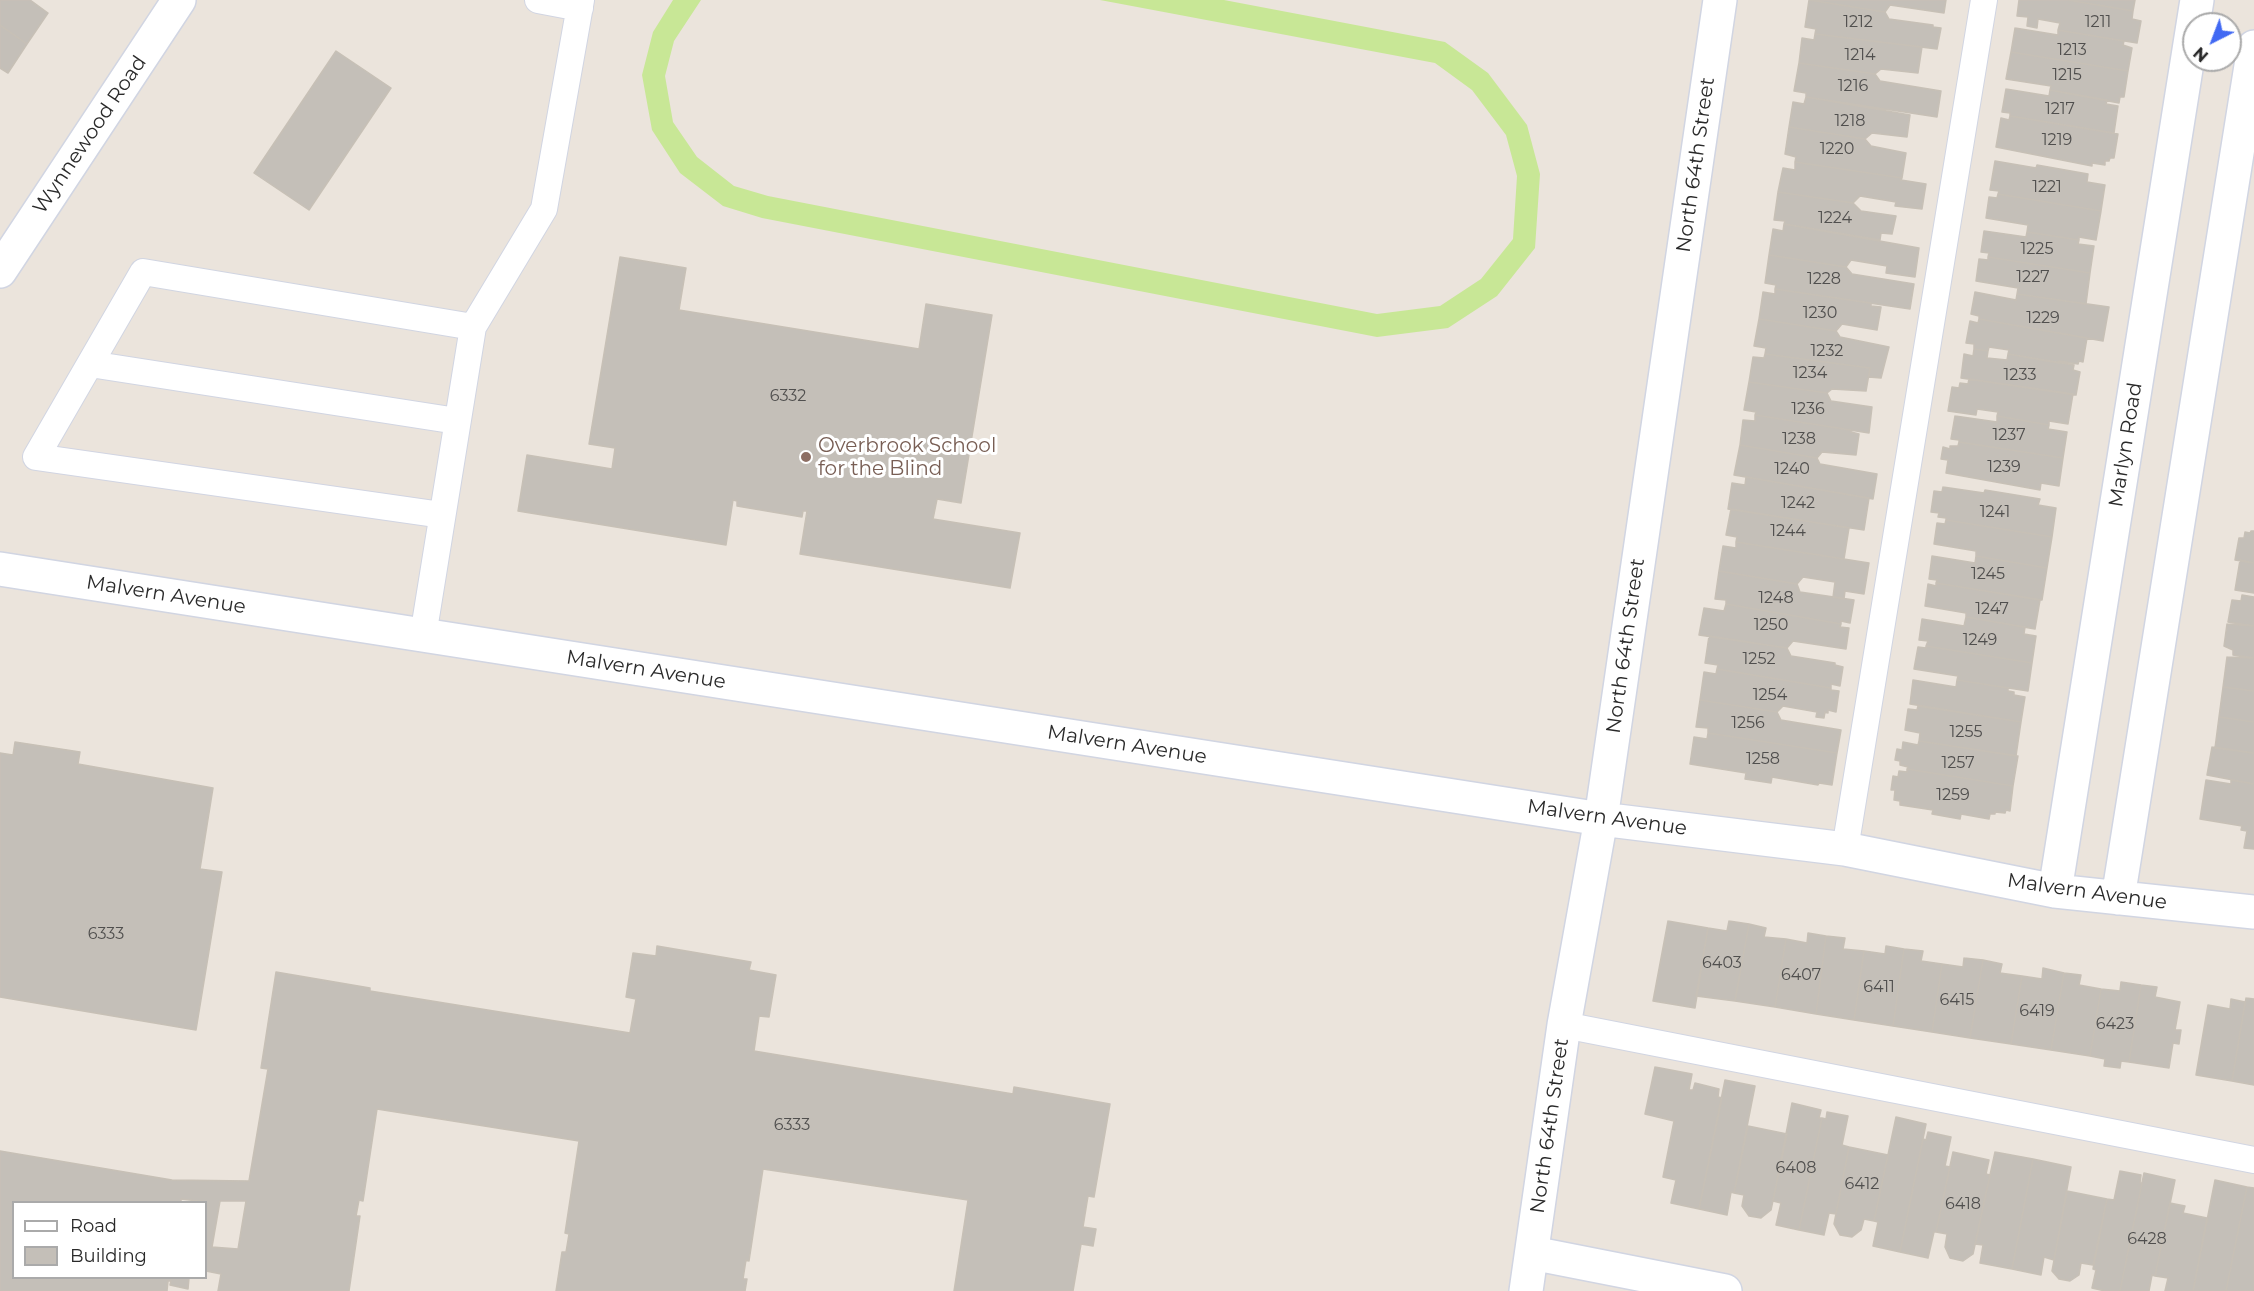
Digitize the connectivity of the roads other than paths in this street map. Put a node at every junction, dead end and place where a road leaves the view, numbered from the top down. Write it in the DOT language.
graph roads {
  1 [pos="179,0"];
  2 [pos="538,0"];
  3 [pos="1720,0"];
  4 [pos="1984,0"];
  5 [pos="2197,0"];
  6 [pos="581,4"];
  7 [pos="2254,47"];
  8 [pos="0,271"];
  9 [pos="473,327"];
  10 [pos="90,364"];
  11 [pos="457,421"];
  12 [pos="442,515"];
  13 [pos="0,570"];
  14 [pos="423,636"];
  15 [pos="1601,819"];
  16 [pos="1845,849"];
  17 [pos="2055,891"];
  18 [pos="2118,898"];
  19 [pos="2254,912"];
  20 [pos="1564,1024"];
  21 [pos="2254,1160"];
  22 [pos="1532,1253"];
  23 [pos="1526,1291"];
  24 [pos="1725,1291"];
  1 -- 8 [label="street, Wynnewood Road"];
  2 -- 6 [label="lane"];
  3 -- 15 [label="street, North 64th Street"];
  4 -- 16 [label="lane"];
  5 -- 17 [label="street, Marlyn Road"];
  6 -- 9 [label="lane"];
  7 -- 18 [label="street"];
  9 -- 10 [label="lane"];
  9 -- 11 [label="lane"];
  10 -- 11 [label="lane"];
  10 -- 12 [label="lane"];
  11 -- 12 [label="lane"];
  12 -- 14 [label="lane"];
  13 -- 14 [label="street, Malvern Avenue"];
  14 -- 15 [label="street, Malvern Avenue"];
  15 -- 16 [label="street, Malvern Avenue"];
  15 -- 20 [label="street, North 64th Street"];
  16 -- 17 [label="street, Malvern Avenue"];
  17 -- 18 [label="street, Malvern Avenue"];
  18 -- 19 [label="street, Malvern Avenue"];
  20 -- 21 [label="lane"];
  20 -- 22 [label="street, North 64th Street"];
  22 -- 23 [label="street, North 64th Street"];
  22 -- 24 [label="street"];
}
